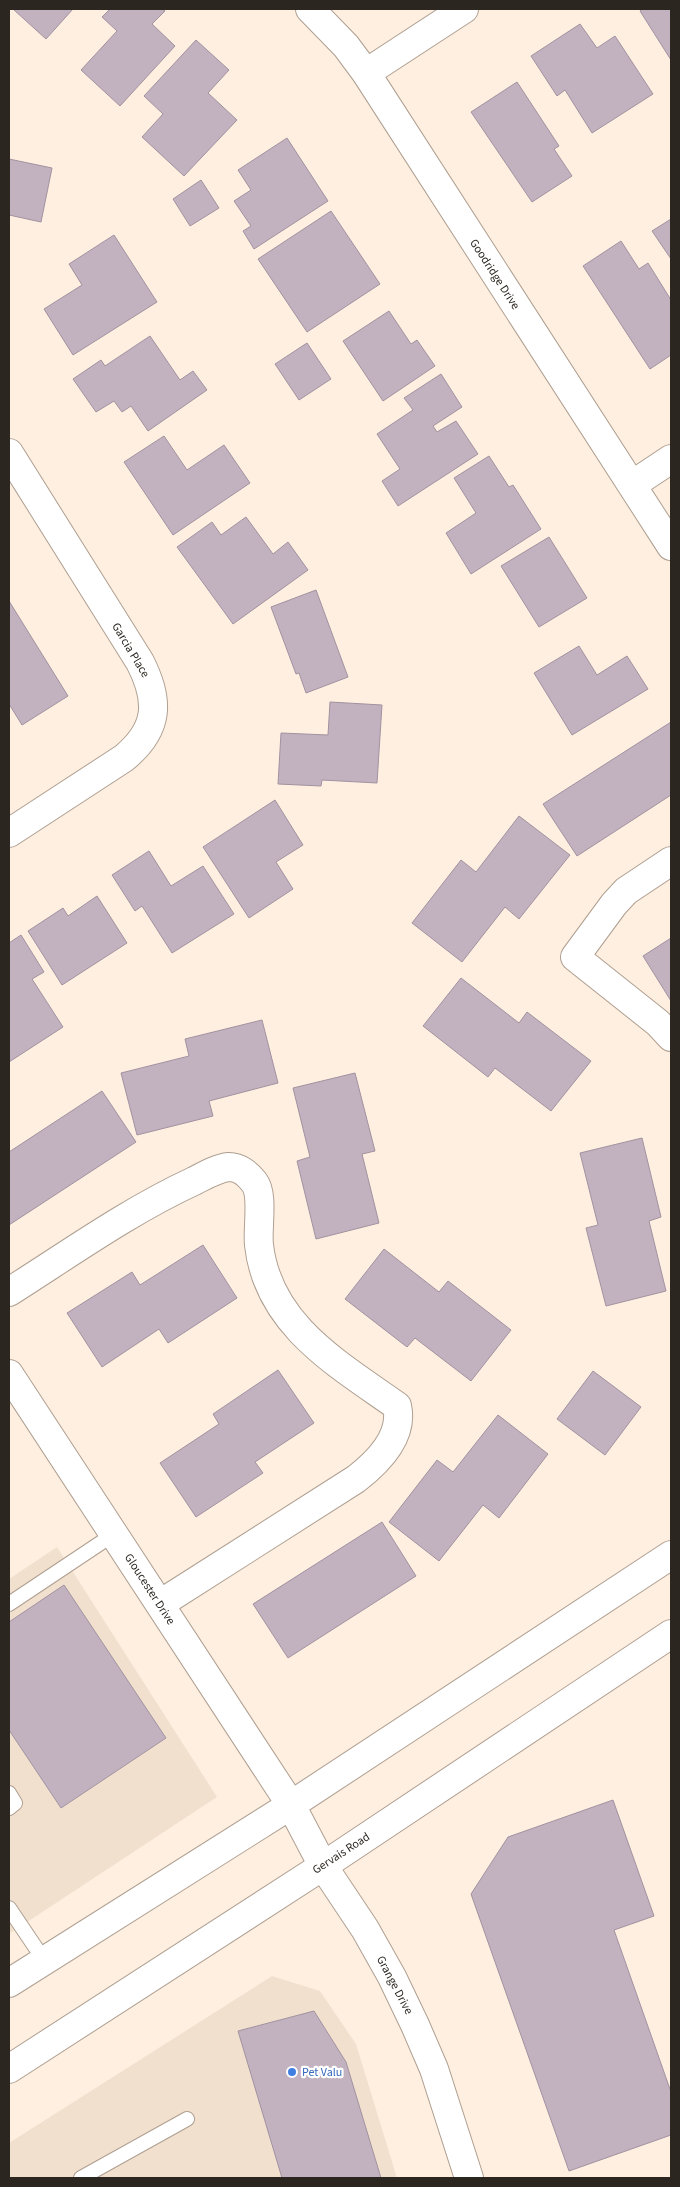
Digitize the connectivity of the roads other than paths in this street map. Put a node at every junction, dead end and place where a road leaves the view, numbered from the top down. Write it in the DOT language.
graph roads {
  1 [pos="310,9"];
  2 [pos="464,9"];
  3 [pos="366,73"];
  4 [pos="9,453"];
  5 [pos="671,459"];
  6 [pos="632,485"];
  7 [pos="671,546"];
  8 [pos="9,833"];
  9 [pos="671,861"];
  10 [pos="671,1037"];
  11 [pos="9,1292"];
  12 [pos="9,1374"];
  13 [pos="114,1534"];
  14 [pos="671,1555"];
  15 [pos="9,1604"];
  16 [pos="160,1604"];
  17 [pos="671,1634"];
  18 [pos="9,1793"];
  19 [pos="291,1805"];
  20 [pos="9,1808"];
  21 [pos="323,1866"];
  22 [pos="9,1908"];
  23 [pos="44,1960"];
  24 [pos="9,1983"];
  25 [pos="9,2069"];
  26 [pos="187,2119"];
  27 [pos="81,2178"];
  28 [pos="469,2178"];
  1 -- 3 [label="street, Goodridge Drive"];
  2 -- 3 [label="street"];
  3 -- 6 [label="street, Goodridge Drive"];
  4 -- 8 [label="street, Garcia Place"];
  5 -- 6 [label="street"];
  6 -- 7 [label="street, Goodridge Drive"];
  9 -- 10 [label="street"];
  11 -- 16 [label="street"];
  12 -- 13 [label="street, Gloucester Drive"];
  13 -- 15 [label="lane"];
  13 -- 16 [label="street, Gloucester Drive"];
  14 -- 19 [label="street"];
  16 -- 19 [label="street, Gloucester Drive"];
  17 -- 21 [label="street, Gervais Road"];
  18 -- 20 [label="lane"];
  19 -- 21 [label="street, Grange Drive"];
  19 -- 23 [label="street"];
  21 -- 25 [label="street, Gervais Road"];
  21 -- 28 [label="street, Grange Drive"];
  22 -- 23 [label="lane"];
  23 -- 24 [label="street"];
  26 -- 27 [label="lane"];
}
